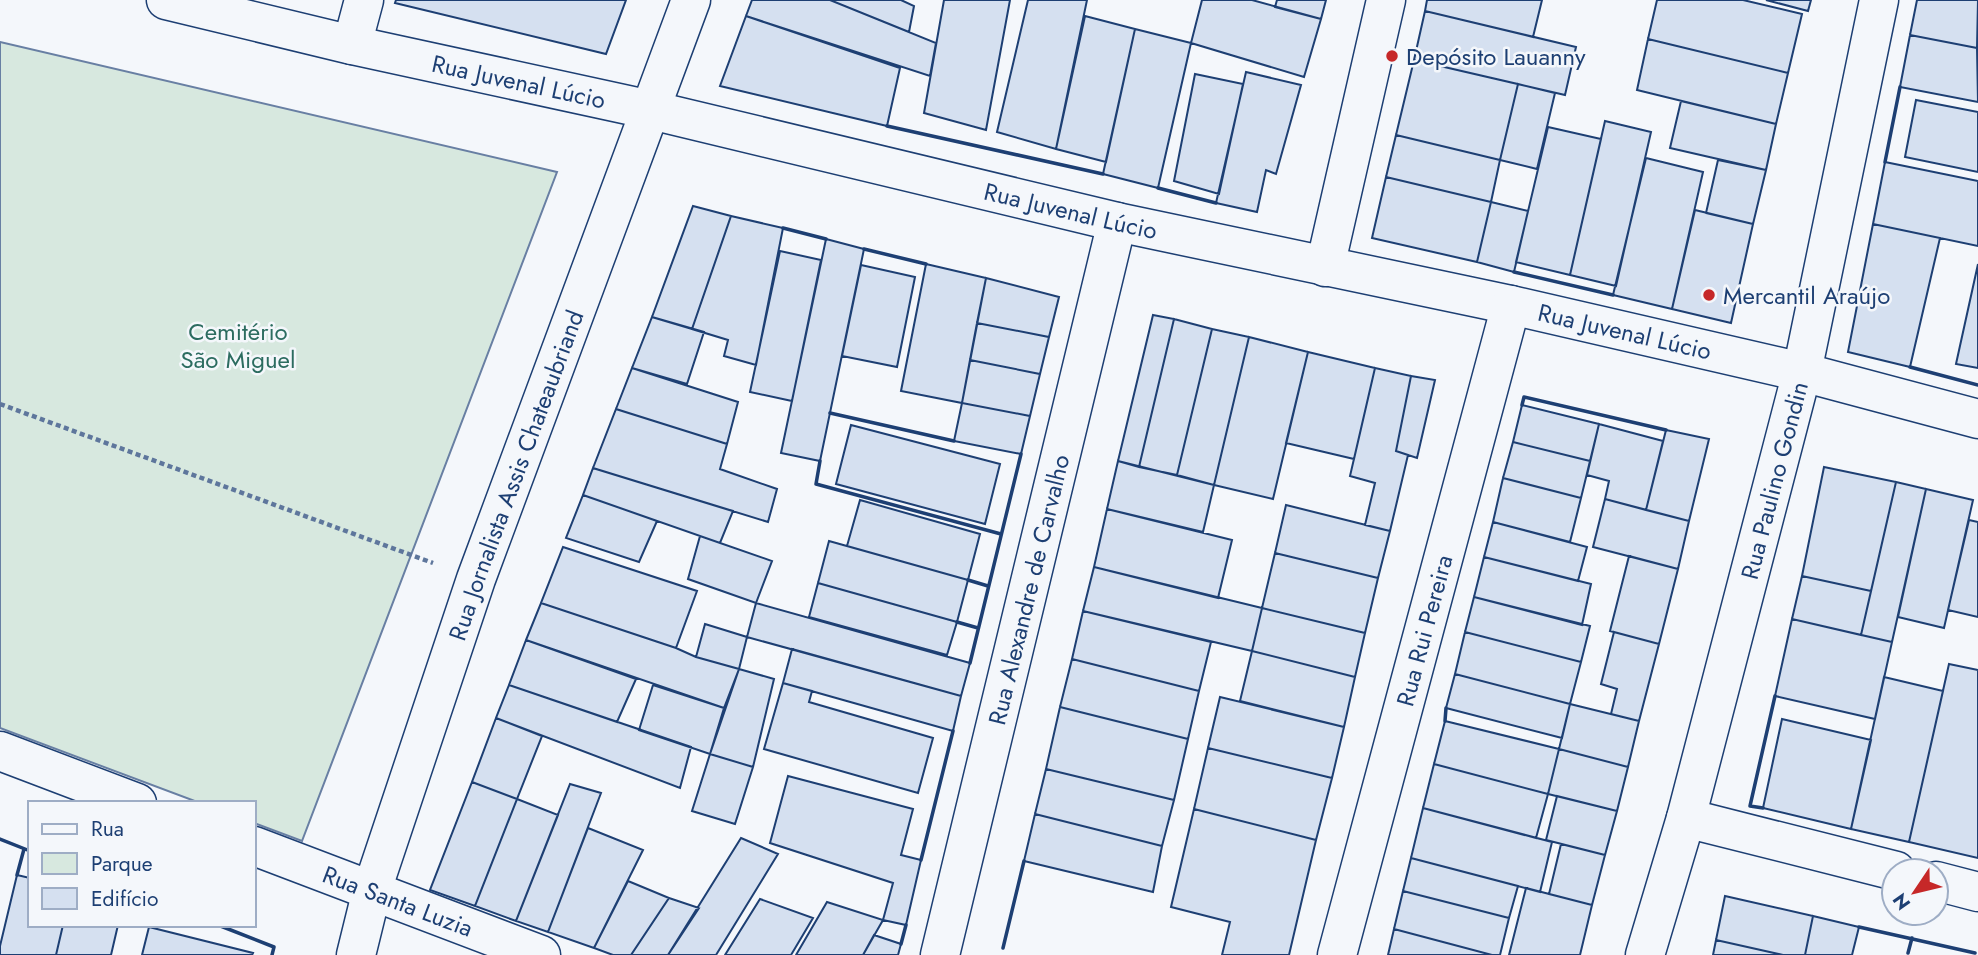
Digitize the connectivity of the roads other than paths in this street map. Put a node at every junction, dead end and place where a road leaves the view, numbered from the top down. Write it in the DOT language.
graph roads {
  1 [pos="166,0"];
  2 [pos="364,0"];
  3 [pos="691,0"];
  4 [pos="1386,0"];
  5 [pos="1879,0"];
  6 [pos="352,45"];
  7 [pos="651,110"];
  8 [pos="1116,222"];
  9 [pos="1325,267"];
  10 [pos="1511,304"];
  11 [pos="1802,372"];
  12 [pos="1978,419"];
  13 [pos="0,751"];
  14 [pos="132,801"];
  15 [pos="1686,818"];
  16 [pos="256,847"];
  17 [pos="1880,867"];
  18 [pos="1950,885"];
  19 [pos="372,890"];
  20 [pos="1978,892"];
  21 [pos="356,955"];
  22 [pos="541,955"];
  23 [pos="940,955"];
  24 [pos="1337,955"];
  25 [pos="1645,955"];
  1 -- 6 [label="street, Rua Juvenal Lúcio"];
  2 -- 6 [label="street"];
  3 -- 7 [label="street, Rua Jornalista Assis Chateaubriand"];
  4 -- 9 [label="street"];
  5 -- 11 [label="street, Rua Paulino Gondin"];
  6 -- 7 [label="street, Rua Juvenal Lúcio"];
  7 -- 8 [label="street, Rua Juvenal Lúcio"];
  7 -- 19 [label="street, Rua Jornalista Assis Chateaubriand"];
  8 -- 9 [label="street, Rua Juvenal Lúcio"];
  8 -- 23 [label="street, Rua Alexandre de Carvalho"];
  9 -- 10 [label="street, Rua Juvenal Lúcio"];
  10 -- 11 [label="street, Rua Juvenal Lúcio"];
  10 -- 24 [label="street, Rua Rui Pereira"];
  11 -- 12 [label="street, Rua Juvenal Lúcio"];
  11 -- 15 [label="street, Rua Paulino Gondin"];
  13 -- 14 [label="street"];
  15 -- 17 [label="street"];
  15 -- 25 [label="street, Rua Paulino Gondin"];
  16 -- 19 [label="street, Rua Santa Luzia"];
  18 -- 20 [label="street"];
  19 -- 21 [label="street, Rua Jornalista Assis Chateaubriand"];
  19 -- 22 [label="street, Rua Santa Luzia"];
}
